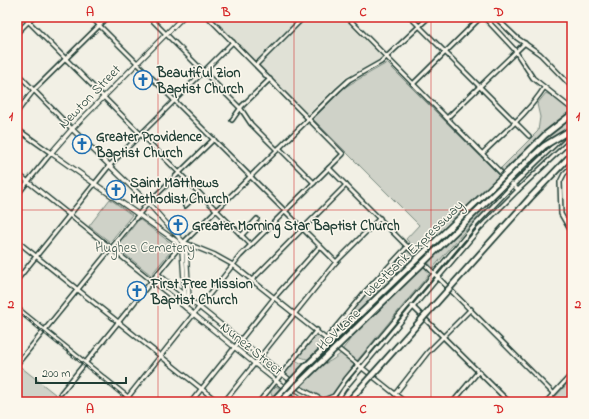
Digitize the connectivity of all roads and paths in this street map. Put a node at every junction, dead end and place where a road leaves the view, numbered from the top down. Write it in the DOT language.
graph roads {
  1 [pos="24,17"];
  2 [pos="33,17"];
  3 [pos="92,17"];
  4 [pos="108,17"];
  5 [pos="149,17"];
  6 [pos="183,17"];
  7 [pos="208,17"];
  8 [pos="304,17"];
  9 [pos="347,17"];
  10 [pos="410,17"];
  11 [pos="429,17"];
  12 [pos="481,17"];
  13 [pos="484,17"];
  14 [pos="495,17"];
  15 [pos="28,21"];
  16 [pos="100,25"];
  17 [pos="419,26"];
  18 [pos="17,32"];
  19 [pos="166,34"];
  20 [pos="233,42"];
  21 [pos="524,43"];
  22 [pos="516,52"];
  23 [pos="446,53"];
  24 [pos="387,57"];
  25 [pos="66,59"];
  26 [pos="137,63"];
  27 [pos="256,65"];
  28 [pos="204,72"];
  29 [pos="17,73"];
  30 [pos="270,79"];
  31 [pos="413,84"];
  32 [pos="480,87"];
  33 [pos="572,87"];
  34 [pos="544,88"];
  35 [pos="34,90"];
  36 [pos="104,97"];
  37 [pos="175,101"];
  38 [pos="241,109"];
  39 [pos="572,109"];
  40 [pos="17,112"];
  41 [pos="572,114"];
  42 [pos="447,118"];
  43 [pos="308,119"];
  44 [pos="232,120"];
  45 [pos="514,122"];
  46 [pos="17,129"];
  47 [pos="72,129"];
  48 [pos="572,129"];
  49 [pos="141,134"];
  50 [pos="529,136"];
  51 [pos="214,138"];
  52 [pos="572,139"];
  53 [pos="278,149"];
  54 [pos="51,153"];
  55 [pos="483,153"];
  56 [pos="572,154"];
  57 [pos="109,166"];
  58 [pos="572,166"];
  59 [pos="329,168"];
  60 [pos="17,172"];
  61 [pos="178,172"];
  62 [pos="251,176"];
  63 [pos="28,181"];
  64 [pos="94,183"];
  65 [pos="314,183"];
  66 [pos="346,184"];
  67 [pos="513,185"];
  68 [pos="518,190"];
  69 [pos="199,193"];
  70 [pos="17,195"];
  71 [pos="148,204"];
  72 [pos="185,206"];
  73 [pos="216,210"];
  74 [pos="286,211"];
  75 [pos="69,215"];
  76 [pos="138,215"];
  77 [pos="380,218"];
  78 [pos="257,219"];
  79 [pos="303,228"];
  80 [pos="572,232"];
  81 [pos="241,236"];
  82 [pos="17,241"];
  83 [pos="183,242"];
  84 [pos="251,245"];
  85 [pos="180,246"];
  86 [pos="320,246"];
  87 [pos="408,246"];
  88 [pos="111,248"];
  89 [pos="36,256"];
  90 [pos="336,262"];
  91 [pos="233,265"];
  92 [pos="435,272"];
  93 [pos="158,274"];
  94 [pos="438,276"];
  95 [pos="17,280"];
  96 [pos="252,280"];
  97 [pos="152,281"];
  98 [pos="77,290"];
  99 [pos="185,296"];
  100 [pos="274,298"];
  101 [pos="189,299"];
  102 [pos="409,303"];
  103 [pos="413,306"];
  104 [pos="199,307"];
  105 [pos="17,308"];
  106 [pos="186,308"];
  107 [pos="471,309"];
  108 [pos="193,314"];
  109 [pos="294,314"];
  110 [pos="119,323"];
  111 [pos="317,330"];
  112 [pos="44,331"];
  113 [pos="444,337"];
  114 [pos="327,338"];
  115 [pos="240,340"];
  116 [pos="234,348"];
  117 [pos="160,356"];
  118 [pos="260,357"];
  119 [pos="17,364"];
  120 [pos="86,364"];
  121 [pos="254,364"];
  122 [pos="358,365"];
  123 [pos="362,368"];
  124 [pos="478,372"];
  125 [pos="282,374"];
  126 [pos="570,376"];
  127 [pos="276,381"];
  128 [pos="201,389"];
  129 [pos="61,393"];
  130 [pos="553,393"];
  131 [pos="397,395"];
  132 [pos="128,397"];
  133 [pos="324,401"];
  134 [pos="124,402"];
  135 [pos="134,402"];
  136 [pos="191,402"];
  137 [pos="218,402"];
  138 [pos="224,402"];
  139 [pos="259,402"];
  140 [pos="272,402"];
  141 [pos="280,402"];
  142 [pos="307,402"];
  143 [pos="316,402"];
  144 [pos="336,402"];
  145 [pos="348,402"];
  146 [pos="394,402"];
  147 [pos="405,402"];
  148 [pos="453,402"];
  149 [pos="509,402"];
  150 [pos="546,402"];
  1 -- 15 [label="street"];
  2 -- 15 [label="street"];
  3 -- 16 [label="street"];
  4 -- 16 [label="street"];
  5 -- 19 [label="street"];
  6 -- 19 [label="main road, Newton Street"];
  7 -- 20 [label="street"];
  8 -- 27 [label="street"];
  9 -- 24 [label="street"];
  10 -- 17 [label="street"];
  11 -- 17 [label="street"];
  12 -- 23 [label="street"];
  13 -- 22 [label="street"];
  14 -- 21 [label="street"];
  15 -- 18 [label="street"];
  15 -- 25 [label="street"];
  16 -- 25 [label="street"];
  16 -- 26 [label="street"];
  17 -- 23 [label="street"];
  17 -- 24 [label="street"];
  19 -- 26 [label="main road, Newton Street"];
  19 -- 28 [label="street"];
  20 -- 27 [label="street"];
  20 -- 28 [label="street"];
  21 -- 22 [label="street"];
  21 -- 33 [label="street"];
  22 -- 32 [label="street"];
  22 -- 34 [label="street"];
  23 -- 31 [label="street"];
  23 -- 32 [label="street"];
  24 -- 31 [label="street"];
  24 -- 43 [label="street"];
  25 -- 35 [label="street"];
  25 -- 36 [label="street"];
  26 -- 36 [label="main road, Newton Street"];
  26 -- 37 [label="street"];
  27 -- 30 [label="street"];
  28 -- 37 [label="street"];
  28 -- 38 [label="street"];
  29 -- 35 [label="street"];
  30 -- 38 [label="street"];
  30 -- 43 [label="street"];
  31 -- 42 [label="street"];
  32 -- 42 [label="street"];
  32 -- 45 [label="street"];
  34 -- 39 [label="street"];
  34 -- 45 [label="street"];
  35 -- 40 [label="street"];
  35 -- 47 [label="street"];
  36 -- 47 [label="main road, Newton Street"];
  36 -- 49 [label="street"];
  37 -- 49 [label="street"];
  37 -- 51 [label="street"];
  38 -- 44 [label="street"];
  38 -- 53 [label="street"];
  41 -- 140 [label="highway, Westbank Expressway, bridge"];
  42 -- 55 [label="street"];
  43 -- 53 [label="street"];
  43 -- 59 [label="street"];
  45 -- 50 [label="street"];
  45 -- 55 [label="street"];
  46 -- 54 [label="street"];
  47 -- 54 [label="main road, Newton Street"];
  47 -- 57 [label="main road"];
  48 -- 67 [label="street"];
  48 -- 141 [label="highway, HOV Lane, bridge"];
  49 -- 57 [label="street"];
  49 -- 61 [label="street"];
  51 -- 61 [label="street"];
  51 -- 62 [label="street"];
  52 -- 68 [label="street"];
  53 -- 62 [label="street"];
  53 -- 65 [label="street"];
  54 -- 63 [label="street, Newton Street"];
  54 -- 64 [label="main road"];
  55 -- 67 [label="street"];
  56 -- 145 [label="highway, bridge"];
  57 -- 64 [label="street"];
  57 -- 71 [label="main road"];
  58 -- 80 [label="street"];
  59 -- 65 [label="street"];
  59 -- 66 [label="street"];
  60 -- 63 [label="street, Nunez Street"];
  61 -- 69 [label="street"];
  61 -- 71 [label="street"];
  62 -- 73 [label="street"];
  62 -- 74 [label="street"];
  63 -- 70 [label="street, Newton Street"];
  63 -- 75 [label="street, Nunez Street"];
  64 -- 75 [label="street"];
  64 -- 76 [label="main road"];
  65 -- 74 [label="street"];
  66 -- 77 [label="street"];
  66 -- 79 [label="street"];
  67 -- 68 [label="street"];
  67 -- 92 [label="street"];
  68 -- 94 [label="street"];
  69 -- 72 [label="street"];
  69 -- 73 [label="street"];
  71 -- 76 [label="street"];
  71 -- 83 [label="main road"];
  73 -- 81 [label="street"];
  73 -- 83 [label="street"];
  74 -- 79 [label="street"];
  74 -- 84 [label="street"];
  75 -- 88 [label="street, Nunez Street"];
  75 -- 89 [label="street"];
  76 -- 85 [label="main road"];
  76 -- 88 [label="street"];
  77 -- 87 [label="street"];
  77 -- 90 [label="street"];
  78 -- 81 [label="street"];
  79 -- 86 [label="street"];
  79 -- 96 [label="street"];
  81 -- 84 [label="street"];
  82 -- 89 [label="street"];
  83 -- 85 [label="street"];
  83 -- 91 [label="street"];
  83 -- 101 [label="main road"];
  84 -- 91 [label="street"];
  85 -- 93 [label="street"];
  85 -- 99 [label="main road"];
  86 -- 90 [label="street"];
  86 -- 100 [label="street"];
  87 -- 92 [label="street"];
  87 -- 114 [label="street"];
  88 -- 97 [label="street, Nunez Street"];
  88 -- 98 [label="street"];
  89 -- 95 [label="street"];
  89 -- 98 [label="street"];
  90 -- 109 [label="street"];
  91 -- 96 [label="street"];
  91 -- 104 [label="street"];
  92 -- 94 [label="street"];
  92 -- 102 [label="street"];
  93 -- 97 [label="street"];
  93 -- 99 [label="street, Nunez Street"];
  94 -- 103 [label="street"];
  94 -- 107 [label="street"];
  96 -- 100 [label="street"];
  97 -- 106 [label="street, Nunez Street"];
  97 -- 110 [label="street"];
  98 -- 110 [label="street"];
  98 -- 112 [label="street"];
  99 -- 101 [label="street, Nunez Street"];
  99 -- 106 [label="main road"];
  100 -- 109 [label="street"];
  100 -- 115 [label="street"];
  101 -- 104 [label="main road, Nunez Street"];
  102 -- 103 [label="street"];
  102 -- 122 [label="street"];
  103 -- 113 [label="street"];
  103 -- 123 [label="street"];
  104 -- 108 [label="street"];
  104 -- 115 [label="main road, Nunez Street"];
  105 -- 112 [label="street"];
  106 -- 108 [label="main road, Nunez Street"];
  107 -- 113 [label="street"];
  107 -- 130 [label="street"];
  108 -- 116 [label="main road, Nunez Street"];
  108 -- 117 [label="street"];
  109 -- 111 [label="street"];
  109 -- 118 [label="street"];
  110 -- 117 [label="street"];
  110 -- 120 [label="street"];
  111 -- 114 [label="street"];
  111 -- 125 [label="street"];
  112 -- 119 [label="street"];
  112 -- 120 [label="street"];
  113 -- 124 [label="street"];
  113 -- 131 [label="street"];
  114 -- 122 [label="street"];
  115 -- 116 [label="street"];
  115 -- 118 [label="main road, Nunez Street"];
  116 -- 121 [label="main road, Nunez Street"];
  116 -- 128 [label="street"];
  117 -- 128 [label="street"];
  117 -- 132 [label="street"];
  118 -- 121 [label="street"];
  118 -- 125 [label="main road, Nunez Street"];
  120 -- 129 [label="street"];
  120 -- 132 [label="street"];
  121 -- 127 [label="main road, Nunez Street"];
  121 -- 138 [label="street"];
  122 -- 123 [label="street"];
  122 -- 133 [label="street"];
  123 -- 131 [label="street"];
  123 -- 144 [label="street"];
  124 -- 148 [label="street"];
  124 -- 149 [label="street"];
  125 -- 127 [label="street"];
  125 -- 133 [label="main road, Nunez Street"];
  126 -- 130 [label="street"];
  127 -- 139 [label="street"];
  127 -- 142 [label="main road, Nunez Street"];
  128 -- 136 [label="street"];
  128 -- 137 [label="street"];
  130 -- 150 [label="street"];
  131 -- 146 [label="street"];
  131 -- 147 [label="street"];
  132 -- 134 [label="street"];
  132 -- 135 [label="street"];
  133 -- 143 [label="main road"];
}
